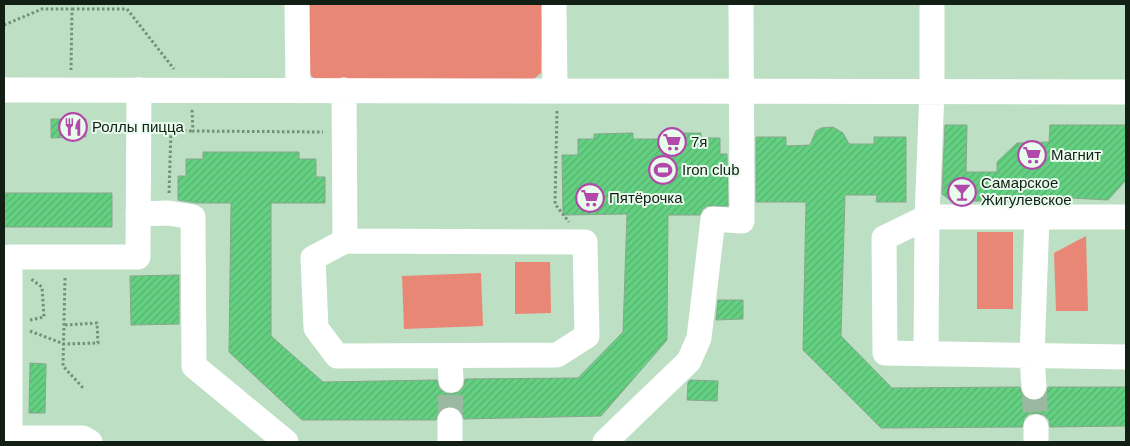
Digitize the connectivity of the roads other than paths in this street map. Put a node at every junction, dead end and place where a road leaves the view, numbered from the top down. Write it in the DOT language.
graph roads {
  1 [pos="297,4"];
  2 [pos="554,4"];
  3 [pos="741,4"];
  4 [pos="932,4"];
  5 [pos="4,90"];
  6 [pos="138,90"];
  7 [pos="298,90"];
  8 [pos="344,90"];
  9 [pos="556,90"];
  10 [pos="742,90"];
  11 [pos="932,91"];
  12 [pos="1126,92"];
  13 [pos="138,214"];
  14 [pos="1037,216"];
  15 [pos="926,217"];
  16 [pos="1126,217"];
  17 [pos="345,240"];
  18 [pos="926,354"];
  19 [pos="1032,357"];
  20 [pos="1126,357"];
  21 [pos="1034,387"];
  22 [pos="7,438"];
  23 [pos="90,442"];
  24 [pos="286,442"];
  25 [pos="605,442"];
  1 -- 7 [label="lane"];
  2 -- 9 [label="lane"];
  3 -- 10 [label="lane"];
  4 -- 11 [label="lane"];
  5 -- 6 [label="lane"];
  6 -- 7 [label="lane"];
  6 -- 13 [label="lane"];
  7 -- 8 [label="lane"];
  8 -- 9 [label="lane"];
  8 -- 17 [label="lane"];
  9 -- 10 [label="lane"];
  10 -- 11 [label="lane"];
  10 -- 25 [label="lane"];
  11 -- 12 [label="lane"];
  11 -- 15 [label="lane"];
  13 -- 22 [label="lane"];
  13 -- 24 [label="lane"];
  14 -- 15 [label="lane"];
  14 -- 16 [label="lane"];
  14 -- 19 [label="lane"];
  15 -- 18 [label="lane"];
  15 -- 18 [label="lane"];
  17 -- 17 [label="lane"];
  18 -- 19 [label="lane"];
  19 -- 20 [label="lane"];
  19 -- 21 [label="lane"];
  22 -- 23 [label="lane"];
}
